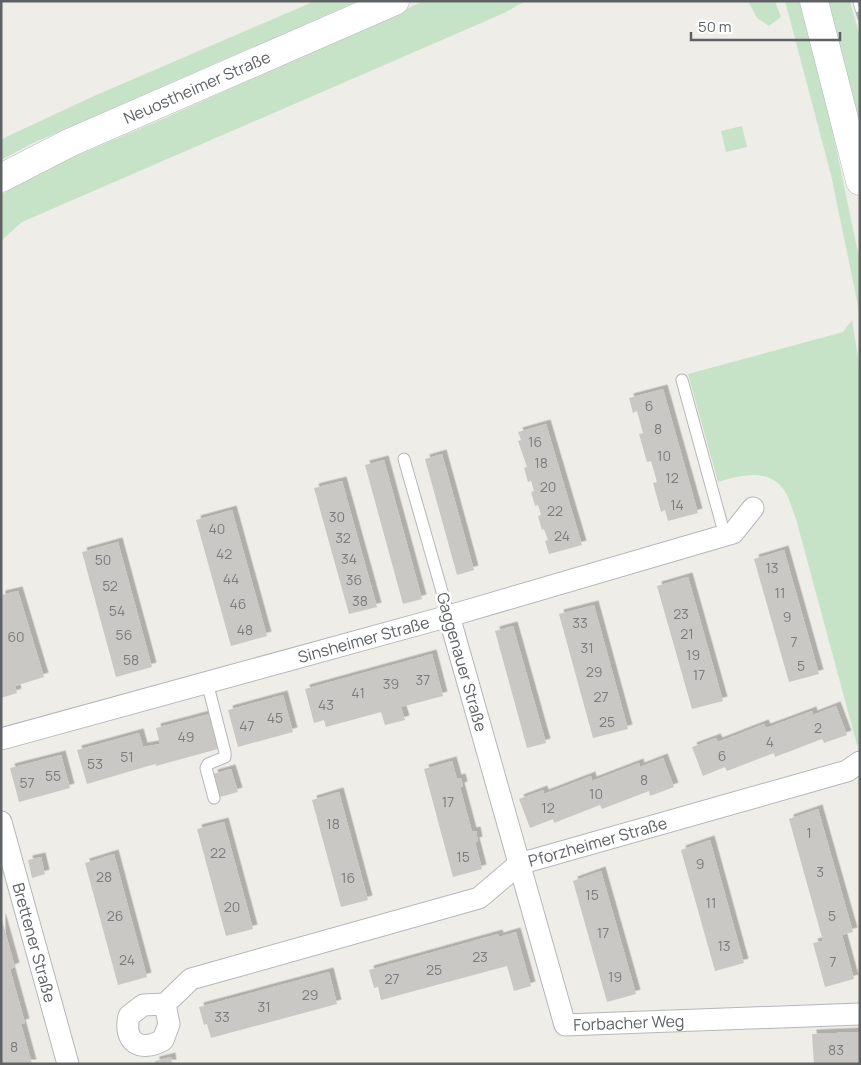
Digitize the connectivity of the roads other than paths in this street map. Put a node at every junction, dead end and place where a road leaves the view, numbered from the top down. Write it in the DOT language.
graph roads {
  1 [pos="395,1"];
  2 [pos="814,1"];
  3 [pos="1,178"];
  4 [pos="860,181"];
  5 [pos="682,380"];
  6 [pos="404,459"];
  7 [pos="753,508"];
  8 [pos="725,536"];
  9 [pos="450,616"];
  10 [pos="207,682"];
  11 [pos="1,739"];
  12 [pos="856,769"];
  13 [pos="214,798"];
  14 [pos="1,822"];
  15 [pos="519,864"];
  16 [pos="164,1004"];
  17 [pos="860,1014"];
  18 [pos="68,1064"];
  1 -- 3 [label="main road, Neuostheimer Straße"];
  2 -- 4 [label="main road"];
  5 -- 8 [label="lane"];
  6 -- 9 [label="lane, Gaggenauer Straße"];
  7 -- 8 [label="street, Sinsheimer Straße"];
  8 -- 9 [label="street, Sinsheimer Straße"];
  9 -- 10 [label="street, Sinsheimer Straße"];
  9 -- 15 [label="street, Gaggenauer Straße"];
  10 -- 11 [label="street, Sinsheimer Straße"];
  10 -- 13 [label="lane"];
  12 -- 15 [label="street, Pforzheimer Straße"];
  14 -- 18 [label="street, Brettener Straße"];
  15 -- 16 [label="street, Pforzheimer Straße"];
  15 -- 17 [label="street, Forbacher Weg"];
}
